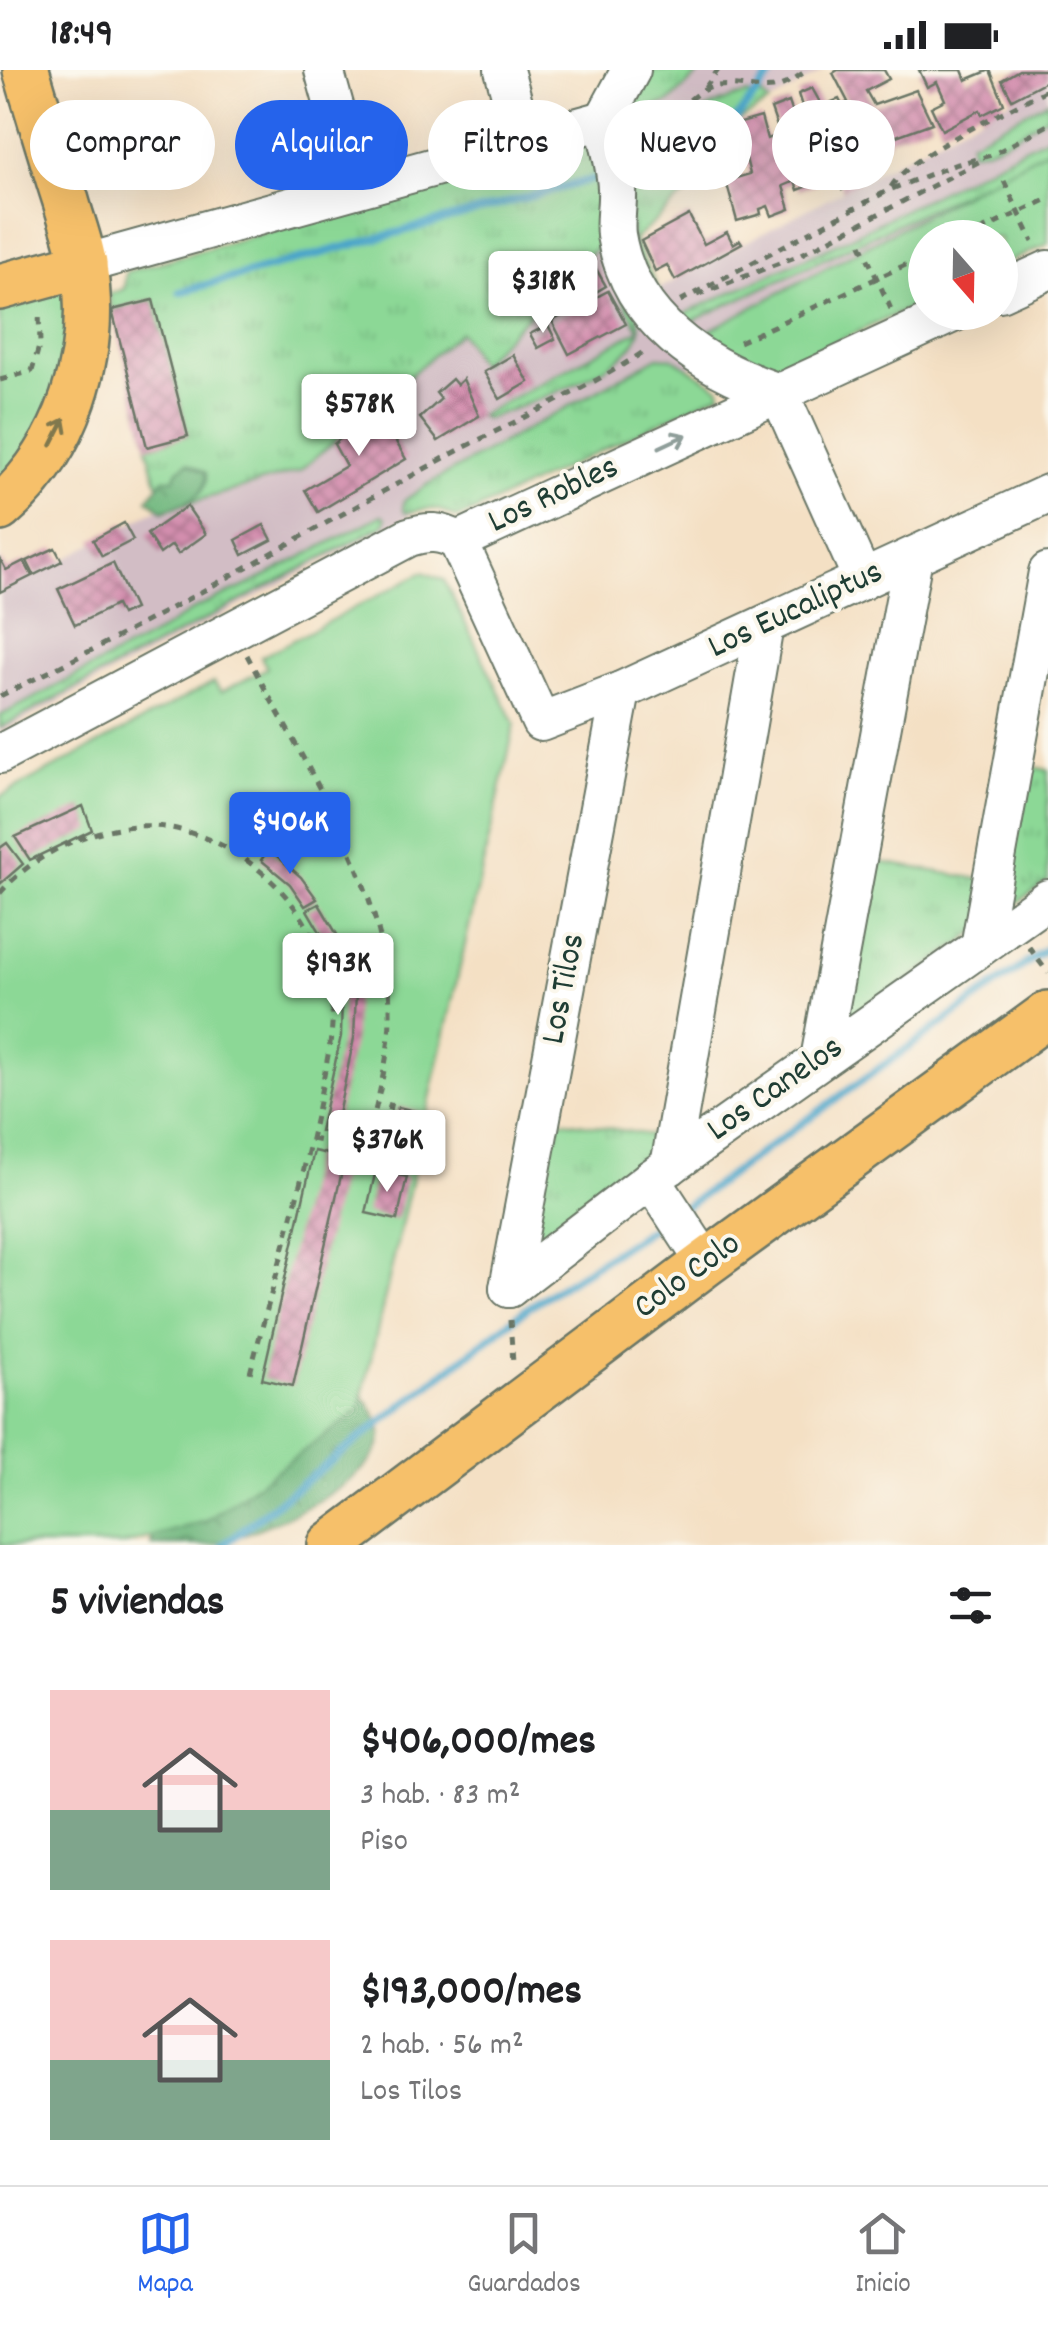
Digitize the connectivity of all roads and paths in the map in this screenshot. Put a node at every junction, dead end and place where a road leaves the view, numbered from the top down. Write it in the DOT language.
graph roads {
  1 [pos="26,70"];
  2 [pos="324,70"];
  3 [pos="504,70"];
  4 [pos="631,70"];
  5 [pos="718,70"];
  6 [pos="808,70"];
  7 [pos="1048,89"];
  8 [pos="703,90"];
  9 [pos="332,100"];
  10 [pos="512,100"];
  11 [pos="615,100"];
  12 [pos="692,100"];
  13 [pos="604,120"];
  14 [pos="1048,125"];
  15 [pos="584,126"];
  16 [pos="992,155"];
  17 [pos="895,180"];
  18 [pos="1004,181"];
  19 [pos="895,188"];
  20 [pos="351,190"];
  21 [pos="615,190"];
  22 [pos="889,190"];
  23 [pos="1048,200"];
  24 [pos="1019,212"];
  25 [pos="1002,220"];
  26 [pos="861,244"];
  27 [pos="908,264"];
  28 [pos="1047,270"];
  29 [pos="85,275"];
  30 [pos="877,278"];
  31 [pos="1018,284"];
  32 [pos="0,287"];
  33 [pos="684,299"];
  34 [pos="660,325"];
  35 [pos="917,330"];
  36 [pos="904,336"];
  37 [pos="739,342"];
  38 [pos="0,380"];
  39 [pos="779,392"];
  40 [pos="1048,494"];
  41 [pos="0,508"];
  42 [pos="458,542"];
  43 [pos="912,556"];
  44 [pos="1048,572"];
  45 [pos="863,580"];
  46 [pos="764,626"];
  47 [pos="251,663"];
  48 [pos="622,691"];
  49 [pos="0,696"];
  50 [pos="0,754"];
  51 [pos="0,892"];
  52 [pos="1048,899"];
  53 [pos="1026,944"];
  54 [pos="980,947"];
  55 [pos="1048,972"];
  56 [pos="1048,1014"];
  57 [pos="820,1059"];
  58 [pos="391,1102"];
  59 [pos="369,1136"];
  60 [pos="311,1139"];
  61 [pos="664,1184"];
  62 [pos="700,1253"];
  63 [pos="510,1299"];
  64 [pos="512,1357"];
  65 [pos="249,1376"];
  66 [pos="331,1545"];
  1 -- 29 [label="main road"];
  2 -- 9 [label="street"];
  3 -- 10 [label="street"];
  4 -- 11 [label="street"];
  5 -- 8 [label="path"];
  6 -- 8 [label="path"];
  7 -- 17 [label="path"];
  8 -- 12 [label="path"];
  13 -- 15 [label="street"];
  14 -- 16 [label="path"];
  16 -- 19 [label="path"];
  16 -- 33 [label="path"];
  18 -- 24 [label="path"];
  20 -- 29 [label="street"];
  21 -- 34 [label="street"];
  22 -- 33 [label="path"];
  23 -- 24 [label="path"];
  24 -- 25 [label="path"];
  24 -- 28 [label="path"];
  26 -- 30 [label="path"];
  27 -- 30 [label="path"];
  28 -- 31 [label="street"];
  29 -- 32 [label="main road"];
  29 -- 38 [label="path"];
  41 -- 29 [label="main road, one-way"];
  30 -- 36 [label="path"];
  30 -- 37 [label="path"];
  33 -- 34 [label="path"];
  34 -- 39 [label="street"];
  34 -- 49 [label="path"];
  35 -- 36 [label="street, Los Robles"];
  36 -- 39 [label="street, Los Robles"];
  42 -- 39 [label="street, Los Robles, one-way"];
  39 -- 45 [label="street"];
  40 -- 43 [label="street, Los Eucaliptus"];
  42 -- 48 [label="street, Los Eucaliptus"];
  42 -- 50 [label="street, Los Robles"];
  43 -- 45 [label="street, Los Eucaliptus"];
  43 -- 57 [label="street"];
  44 -- 54 [label="street"];
  45 -- 46 [label="street, Los Eucaliptus"];
  46 -- 48 [label="street, Los Eucaliptus"];
  46 -- 61 [label="street"];
  47 -- 59 [label="path"];
  48 -- 63 [label="street, Los Tilos"];
  51 -- 60 [label="path"];
  52 -- 54 [label="street, Los Canelos"];
  53 -- 55 [label="path"];
  54 -- 57 [label="street, Los Canelos"];
  56 -- 62 [label="main road, Colo Colo"];
  57 -- 61 [label="street, Los Canelos"];
  58 -- 60 [label="path"];
  60 -- 65 [label="path"];
  61 -- 62 [label="street"];
  61 -- 63 [label="street, Los Canelos"];
  62 -- 66 [label="main road, Colo Colo"];
  63 -- 64 [label="path"];
}
